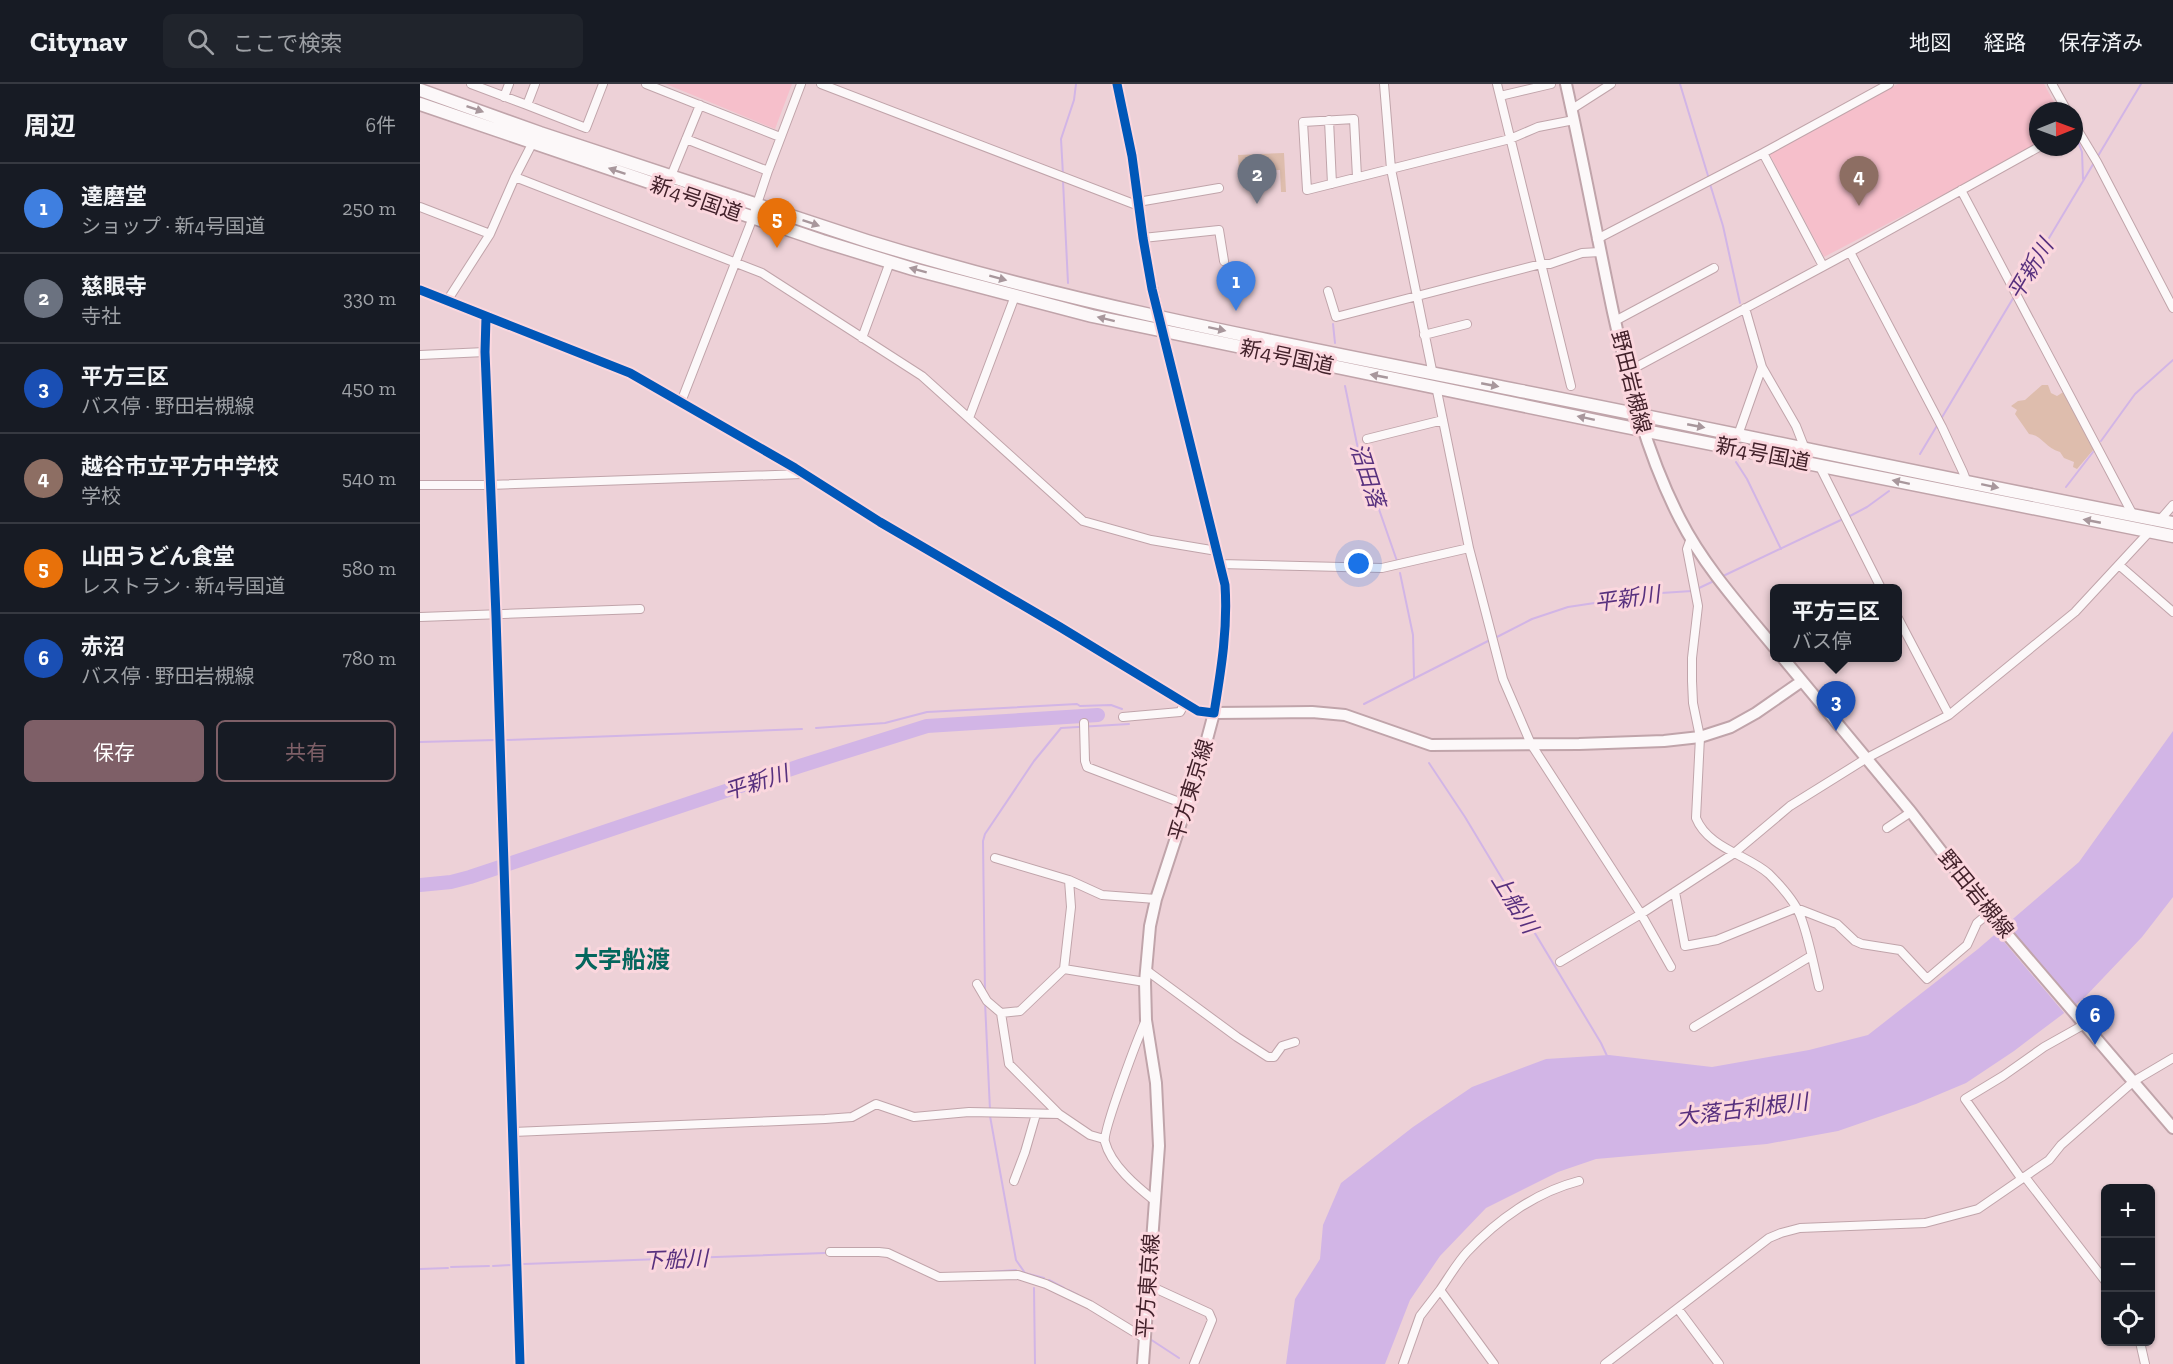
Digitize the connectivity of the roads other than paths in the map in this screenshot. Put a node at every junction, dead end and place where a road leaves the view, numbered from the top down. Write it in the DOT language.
graph roads {
  1 [pos="471,84"];
  2 [pos="509,84"];
  3 [pos="535,84"];
  4 [pos="603,84"];
  5 [pos="646,84"];
  6 [pos="801,84"];
  7 [pos="821,84"];
  8 [pos="1117,84"];
  9 [pos="1384,84"];
  10 [pos="1497,84"];
  11 [pos="1551,84"];
  12 [pos="1566,84"];
  13 [pos="1611,84"];
  14 [pos="1889,84"];
  15 [pos="2056,86"];
  16 [pos="420,90"];
  17 [pos="1500,96"];
  18 [pos="504,97"];
  19 [pos="2063,102"];
  20 [pos="420,104"];
  21 [pos="527,105"];
  22 [pos="700,105"];
  23 [pos="1573,114"];
  24 [pos="1329,120"];
  25 [pos="780,137"];
  26 [pos="686,139"];
  27 [pos="1510,139"];
  28 [pos="2083,140"];
  29 [pos="533,142"];
  30 [pos="1763,153"];
  31 [pos="2029,153"];
  32 [pos="1391,169"];
  33 [pos="768,171"];
  34 [pos="671,176"];
  35 [pos="515,177"];
  36 [pos="1357,177"];
  37 [pos="1332,184"];
  38 [pos="1219,188"];
  39 [pos="1961,190"];
  40 [pos="756,204"];
  41 [pos="1138,204"];
  42 [pos="420,207"];
  43 [pos="752,218"];
  44 [pos="490,234"];
  45 [pos="1143,238"];
  46 [pos="1598,239"];
  47 [pos="1600,252"];
  48 [pos="1850,252"];
  49 [pos="1224,261"];
  50 [pos="736,262"];
  51 [pos="890,262"];
  52 [pos="1541,264"];
  53 [pos="1823,266"];
  54 [pos="1714,268"];
  55 [pos="420,290"];
  56 [pos="1328,291"];
  57 [pos="1015,296"];
  58 [pos="1416,297"];
  59 [pos="447,301"];
  60 [pos="1745,308"];
  61 [pos="2173,308"];
  62 [pos="486,317"];
  63 [pos="1160,318"];
  64 [pos="1615,321"];
  65 [pos="1467,324"];
  66 [pos="1164,332"];
  67 [pos="1424,335"];
  68 [pos="862,338"];
  69 [pos="485,352"];
  70 [pos="420,355"];
  71 [pos="1762,367"];
  72 [pos="1627,372"];
  73 [pos="1432,373"];
  74 [pos="1571,386"];
  75 [pos="1436,388"];
  76 [pos="683,398"];
  77 [pos="1638,415"];
  78 [pos="969,418"];
  79 [pos="1443,420"];
  80 [pos="1643,430"];
  81 [pos="1738,435"];
  82 [pos="1366,439"];
  83 [pos="1805,449"];
  84 [pos="1819,465"];
  85 [pos="802,474"];
  86 [pos="1966,480"];
  87 [pos="420,485"];
  88 [pos="490,485"];
  89 [pos="2173,505"];
  90 [pos="2133,515"];
  91 [pos="2159,520"];
  92 [pos="2173,523"];
  93 [pos="2149,532"];
  94 [pos="2173,537"];
  95 [pos="1691,538"];
  96 [pos="1469,548"];
  97 [pos="1217,551"];
  98 [pos="1220,564"];
  99 [pos="2119,565"];
  100 [pos="1879,584"];
  101 [pos="640,609"];
  102 [pos="2173,612"];
  103 [pos="496,616"];
  104 [pos="420,617"];
  105 [pos="1902,626"];
  106 [pos="1770,642"];
  107 [pos="1787,662"];
  108 [pos="1802,681"];
  109 [pos="1185,703"];
  110 [pos="1214,713"];
  111 [pos="1949,715"];
  112 [pos="1124,717"];
  113 [pos="1084,723"];
  114 [pos="1700,737"];
  115 [pos="1531,744"];
  116 [pos="1867,758"];
  117 [pos="1187,805"];
  118 [pos="1911,812"];
  119 [pos="1887,828"];
  120 [pos="1733,854"];
  121 [pos="995,858"];
  122 [pos="1069,880"];
  123 [pos="1675,892"];
  124 [pos="1156,899"];
  125 [pos="1796,908"];
  126 [pos="1989,913"];
  127 [pos="1641,914"];
  128 [pos="1811,956"];
  129 [pos="1560,962"];
  130 [pos="1671,967"];
  131 [pos="1064,969"];
  132 [pos="1145,976"];
  133 [pos="977,984"];
  134 [pos="1819,987"];
  135 [pos="1001,1013"];
  136 [pos="1146,1020"];
  137 [pos="2085,1024"];
  138 [pos="1694,1027"];
  139 [pos="1296,1042"];
  140 [pos="2173,1058"];
  141 [pos="2134,1081"];
  142 [pos="1036,1114"];
  143 [pos="1059,1114"];
  144 [pos="2173,1128"];
  145 [pos="513,1132"];
  146 [pos="1104,1139"];
  147 [pos="2023,1178"];
  148 [pos="1014,1181"];
  149 [pos="1579,1181"];
  150 [pos="1155,1201"];
  151 [pos="830,1252"];
  152 [pos="2101,1276"];
  153 [pos="1148,1285"];
  154 [pos="1440,1290"];
  155 [pos="1678,1309"];
  156 [pos="1144,1338"];
  157 [pos="2141,1346"];
  158 [pos="520,1364"];
  159 [pos="1143,1364"];
  160 [pos="1194,1364"];
  161 [pos="1403,1364"];
  162 [pos="1494,1364"];
  163 [pos="1605,1364"];
  164 [pos="1719,1364"];
  165 [pos="2145,1364"];
  1 -- 18 [label="street"];
  2 -- 18 [label="street"];
  3 -- 21 [label="street"];
  4 -- 21 [label="street"];
  5 -- 22 [label="street"];
  6 -- 25 [label="street"];
  7 -- 41 [label="street"];
  8 -- 41 [label="street"];
  9 -- 32 [label="street"];
  10 -- 17 [label="street"];
  11 -- 17 [label="street"];
  12 -- 23 [label="main road, 野田岩槻線"];
  13 -- 23 [label="street"];
  14 -- 30 [label="street"];
  15 -- 19 [label="street"];
  16 -- 34 [label="highway, 新4号国道, one-way"];
  17 -- 27 [label="street"];
  18 -- 21 [label="street"];
  20 -- 29 [label="highway, 新4号国道"];
  22 -- 25 [label="street"];
  22 -- 26 [label="street"];
  23 -- 27 [label="street"];
  23 -- 46 [label="main road, 野田岩槻線"];
  24 -- 36 [label="street"];
  24 -- 37 [label="street"];
  24 -- 37 [label="street"];
  25 -- 33 [label="street"];
  26 -- 33 [label="street"];
  26 -- 34 [label="street"];
  27 -- 32 [label="street"];
  27 -- 52 [label="street"];
  28 -- 61 [label="street"];
  29 -- 35 [label="street"];
  43 -- 29 [label="highway, 新4号国道, one-way"];
  30 -- 46 [label="street"];
  30 -- 53 [label="street"];
  31 -- 39 [label="street"];
  32 -- 36 [label="street"];
  32 -- 58 [label="street"];
  33 -- 40 [label="street"];
  34 -- 40 [label="highway, 新4号国道"];
  35 -- 44 [label="street"];
  35 -- 50 [label="street"];
  36 -- 37 [label="street"];
  38 -- 41 [label="street"];
  39 -- 48 [label="street"];
  39 -- 90 [label="street"];
  40 -- 43 [label="street"];
  40 -- 63 [label="highway, 新4号国道, one-way"];
  41 -- 45 [label="street"];
  42 -- 44 [label="street"];
  43 -- 50 [label="street"];
  43 -- 51 [label="highway, 新4号国道"];
  44 -- 59 [label="street"];
  45 -- 49 [label="street"];
  45 -- 63 [label="street"];
  46 -- 47 [label="main road, 野田岩槻線"];
  47 -- 52 [label="street"];
  47 -- 64 [label="main road, 野田岩槻線"];
  48 -- 53 [label="street"];
  48 -- 86 [label="street"];
  50 -- 68 [label="street"];
  50 -- 76 [label="street"];
  57 -- 51 [label="highway, 新4号国道, one-way"];
  51 -- 68 [label="street"];
  52 -- 58 [label="street"];
  52 -- 74 [label="street"];
  53 -- 60 [label="street"];
  54 -- 64 [label="street"];
  55 -- 59 [label="street"];
  56 -- 58 [label="street"];
  66 -- 57 [label="highway, 新4号国道, one-way"];
  57 -- 78 [label="street"];
  58 -- 67 [label="street"];
  59 -- 62 [label="street"];
  60 -- 71 [label="street"];
  60 -- 72 [label="street"];
  62 -- 69 [label="street"];
  62 -- 76 [label="street"];
  63 -- 66 [label="street"];
  63 -- 73 [label="highway, 新4号国道, one-way"];
  64 -- 72 [label="main road, 野田岩槻線"];
  65 -- 67 [label="street"];
  75 -- 66 [label="highway, 新4号国道, one-way"];
  66 -- 97 [label="street"];
  67 -- 73 [label="street"];
  68 -- 78 [label="street"];
  69 -- 70 [label="street"];
  69 -- 88 [label="street"];
  71 -- 81 [label="street"];
  71 -- 83 [label="street"];
  72 -- 77 [label="main road, 野田岩槻線"];
  73 -- 75 [label="street"];
  73 -- 77 [label="highway, 新4号国道, one-way"];
  75 -- 79 [label="street"];
  80 -- 75 [label="highway, 新4号国道, one-way"];
  76 -- 85 [label="street"];
  77 -- 80 [label="main road, 野田岩槻線"];
  77 -- 81 [label="highway, 新4号国道, one-way"];
  78 -- 97 [label="street"];
  79 -- 82 [label="street"];
  79 -- 96 [label="street"];
  80 -- 84 [label="highway, 新4号国道"];
  80 -- 95 [label="main road, 野田岩槻線"];
  81 -- 83 [label="highway, 新4号国道"];
  83 -- 86 [label="highway, 新4号国道"];
  93 -- 84 [label="highway, 新4号国道, one-way"];
  84 -- 100 [label="street"];
  85 -- 88 [label="street"];
  85 -- 109 [label="street"];
  86 -- 90 [label="highway, 新4号国道, one-way"];
  87 -- 88 [label="street"];
  88 -- 103 [label="street"];
  89 -- 91 [label="street"];
  90 -- 91 [label="highway, 新4号国道"];
  91 -- 92 [label="highway, 新4号国道"];
  91 -- 93 [label="street"];
  93 -- 94 [label="highway, 新4号国道"];
  93 -- 99 [label="street"];
  95 -- 106 [label="main road, 野田岩槻線"];
  95 -- 114 [label="street"];
  96 -- 98 [label="street"];
  96 -- 115 [label="street"];
  97 -- 98 [label="street"];
  98 -- 110 [label="street"];
  99 -- 102 [label="street"];
  99 -- 111 [label="street"];
  101 -- 103 [label="street"];
  103 -- 104 [label="street"];
  103 -- 145 [label="street"];
  105 -- 111 [label="street"];
  107 -- 108 [label="main road, 野田岩槻線"];
  108 -- 114 [label="main road, 平方東京線"];
  108 -- 116 [label="main road, 野田岩槻線"];
  109 -- 110 [label="street"];
  109 -- 112 [label="street"];
  110 -- 115 [label="main road, 平方東京線"];
  110 -- 117 [label="main road, 平方東京線"];
  111 -- 116 [label="street"];
  113 -- 117 [label="street"];
  114 -- 115 [label="main road, 平方東京線"];
  114 -- 120 [label="street"];
  115 -- 127 [label="street"];
  116 -- 118 [label="main road, 野田岩槻線"];
  116 -- 120 [label="street"];
  117 -- 124 [label="main road, 平方東京線"];
  118 -- 119 [label="street"];
  118 -- 126 [label="main road, 野田岩槻線"];
  120 -- 123 [label="street"];
  120 -- 125 [label="street"];
  121 -- 122 [label="street"];
  122 -- 124 [label="street"];
  122 -- 131 [label="street"];
  123 -- 125 [label="street"];
  123 -- 127 [label="street"];
  124 -- 132 [label="main road, 平方東京線"];
  125 -- 126 [label="street"];
  125 -- 128 [label="street"];
  126 -- 137 [label="main road, 野田岩槻線"];
  127 -- 129 [label="street"];
  127 -- 130 [label="street"];
  128 -- 134 [label="street"];
  128 -- 138 [label="street"];
  131 -- 132 [label="street"];
  131 -- 135 [label="street"];
  132 -- 136 [label="main road, 平方東京線"];
  132 -- 139 [label="street"];
  133 -- 135 [label="street"];
  135 -- 143 [label="street"];
  136 -- 146 [label="street"];
  136 -- 150 [label="main road, 平方東京線"];
  137 -- 141 [label="main road, 野田岩槻線"];
  137 -- 147 [label="street"];
  140 -- 141 [label="street"];
  141 -- 144 [label="main road, 野田岩槻線"];
  141 -- 147 [label="street"];
  142 -- 143 [label="street"];
  142 -- 145 [label="street"];
  142 -- 148 [label="street"];
  143 -- 146 [label="street"];
  145 -- 158 [label="street"];
  146 -- 150 [label="street"];
  147 -- 152 [label="street"];
  147 -- 155 [label="street"];
  149 -- 154 [label="street"];
  150 -- 153 [label="main road, 平方東京線"];
  151 -- 156 [label="street"];
  153 -- 156 [label="main road, 平方東京線"];
  153 -- 160 [label="street"];
  154 -- 161 [label="street"];
  154 -- 162 [label="street"];
  155 -- 163 [label="street"];
  155 -- 164 [label="street"];
  156 -- 159 [label="main road, 平方東京線"];
  157 -- 165 [label="street"];
}
